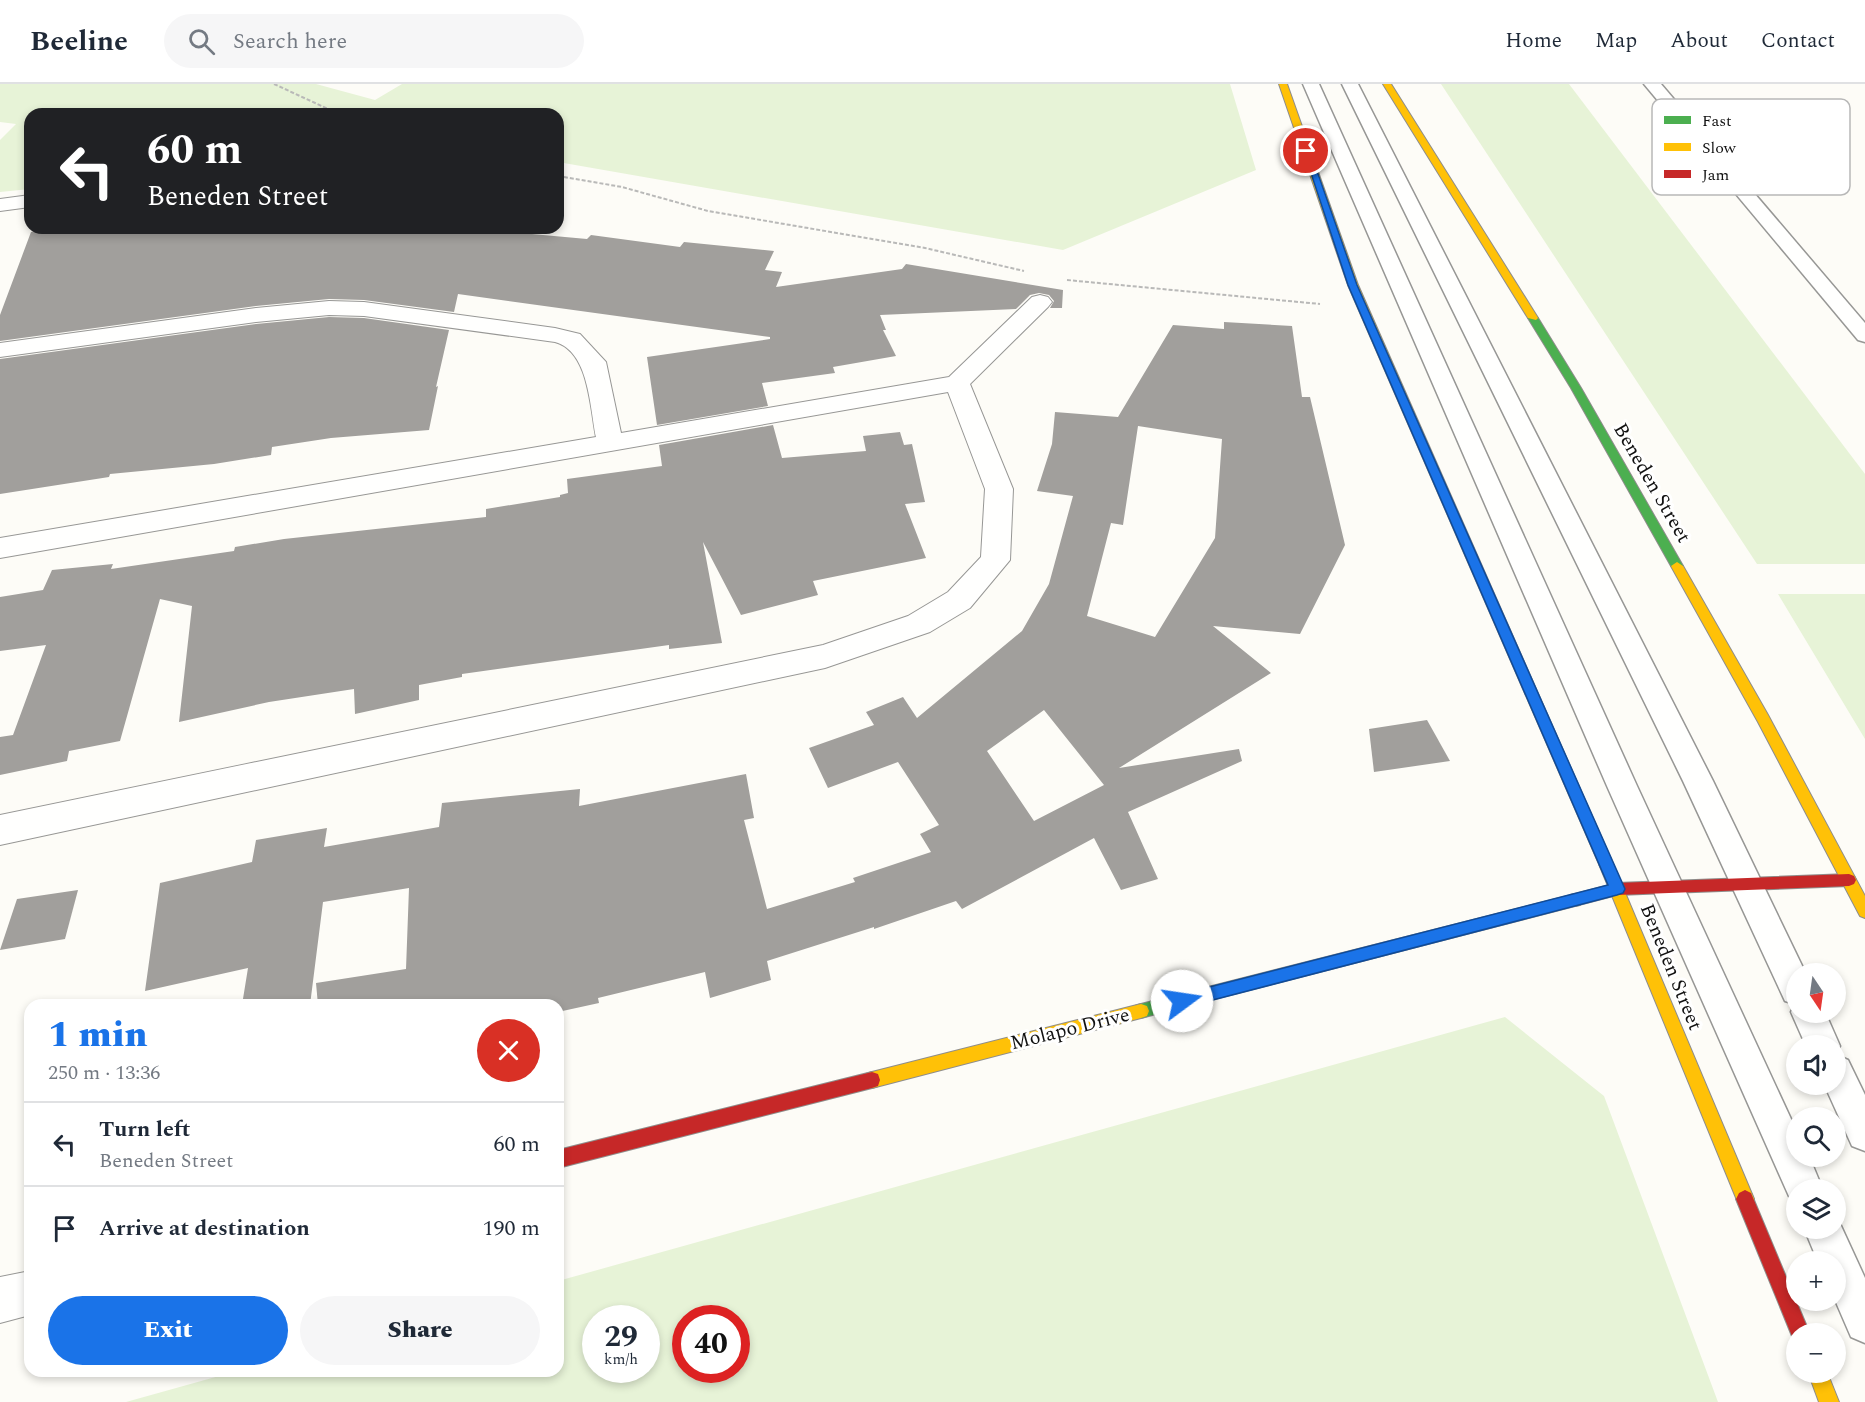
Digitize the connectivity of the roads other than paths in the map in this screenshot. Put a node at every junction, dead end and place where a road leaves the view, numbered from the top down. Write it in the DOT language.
graph roads {
  1 [pos="1282,84"];
  2 [pos="1311,84"];
  3 [pos="1350,84"];
  4 [pos="1387,84"];
  5 [pos="1652,84"];
  6 [pos="1665,99"];
  7 [pos="1746,195"];
  8 [pos="24,202"];
  9 [pos="0,205"];
  10 [pos="1040,302"];
  11 [pos="1865,336"];
  12 [pos="0,350"];
  13 [pos="957,383"];
  14 [pos="610,442"];
  15 [pos="0,548"];
  16 [pos="0,830"];
  17 [pos="1849,880"];
  18 [pos="1746,884"];
  19 [pos="1669,885"];
  20 [pos="1617,889"];
  21 [pos="1865,911"];
  22 [pos="1786,967"];
  23 [pos="1846,1093"];
  24 [pos="1865,1133"];
  25 [pos="564,1157"];
  26 [pos="1800,1179"];
  27 [pos="1828,1239"];
  28 [pos="24,1294"];
  29 [pos="0,1300"];
  30 [pos="1796,1323"];
  31 [pos="1865,1323"];
  32 [pos="1821,1383"];
  33 [pos="1829,1402"];
  1 -- 20 [label="main road, Beneden Street"];
  2 -- 19 [label="lane"];
  3 -- 18 [label="lane"];
  4 -- 17 [label="main road, Beneden Street"];
  5 -- 6 [label="lane"];
  7 -- 11 [label="lane"];
  8 -- 9 [label="street"];
  10 -- 13 [label="street"];
  12 -- 14 [label="street"];
  13 -- 14 [label="street"];
  13 -- 16 [label="street"];
  14 -- 15 [label="street"];
  17 -- 18 [label="main road, Molapo Drive"];
  17 -- 21 [label="main road, Beneden Street"];
  18 -- 19 [label="main road, Molapo Drive"];
  18 -- 22 [label="lane"];
  19 -- 20 [label="main road, Molapo Drive"];
  19 -- 26 [label="lane"];
  20 -- 25 [label="main road, Molapo Drive"];
  20 -- 30 [label="main road, Beneden Street"];
  23 -- 24 [label="lane"];
  27 -- 31 [label="lane"];
  28 -- 29 [label="street"];
  32 -- 33 [label="main road"];
}
